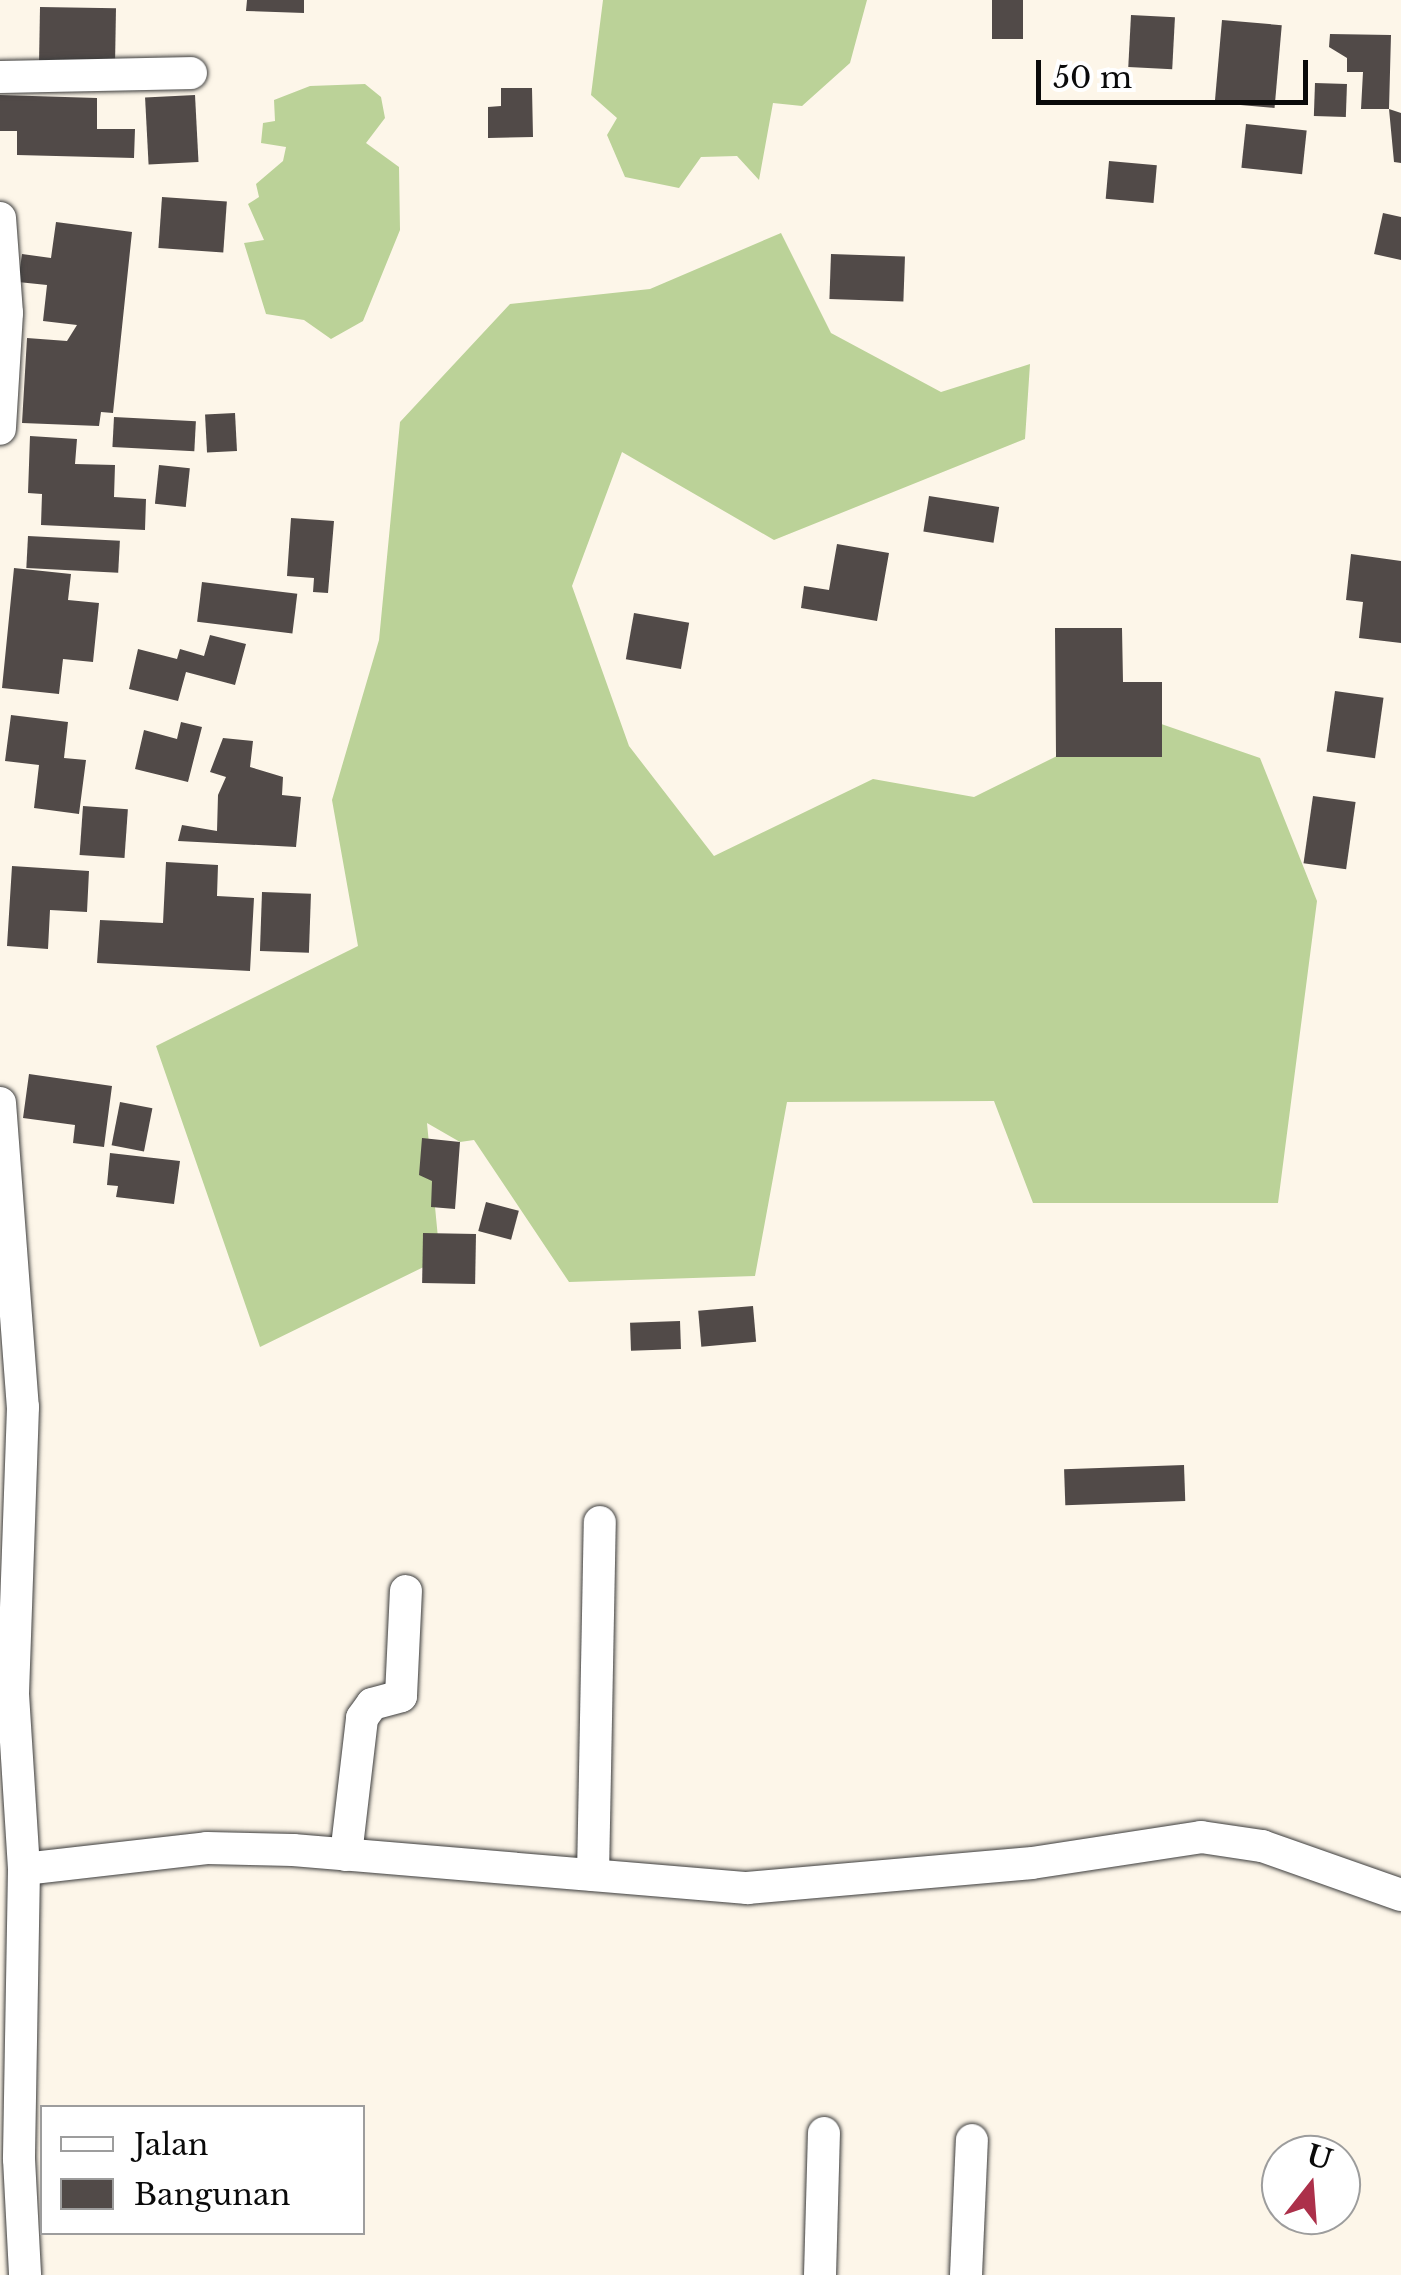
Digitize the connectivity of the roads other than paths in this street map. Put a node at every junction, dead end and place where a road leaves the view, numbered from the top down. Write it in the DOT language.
graph roads {
  1 [pos="191,73"];
  2 [pos="0,78"];
  3 [pos="0,218"];
  4 [pos="0,429"];
  5 [pos="0,1103"];
  6 [pos="600,1522"];
  7 [pos="406,1590"];
  8 [pos="346,1856"];
  9 [pos="24,1869"];
  10 [pos="593,1875"];
  11 [pos="1401,1895"];
  12 [pos="824,2133"];
  13 [pos="972,2140"];
  14 [pos="9,2159"];
  15 [pos="26,2275"];
  16 [pos="820,2275"];
  17 [pos="966,2275"];
  1 -- 2 [label="street"];
  3 -- 4 [label="street"];
  5 -- 9 [label="street"];
  6 -- 10 [label="street"];
  7 -- 8 [label="street"];
  8 -- 9 [label="street"];
  8 -- 10 [label="street"];
  9 -- 14 [label="street"];
  10 -- 11 [label="street"];
  12 -- 16 [label="street"];
  13 -- 17 [label="street"];
  14 -- 15 [label="street"];
}
